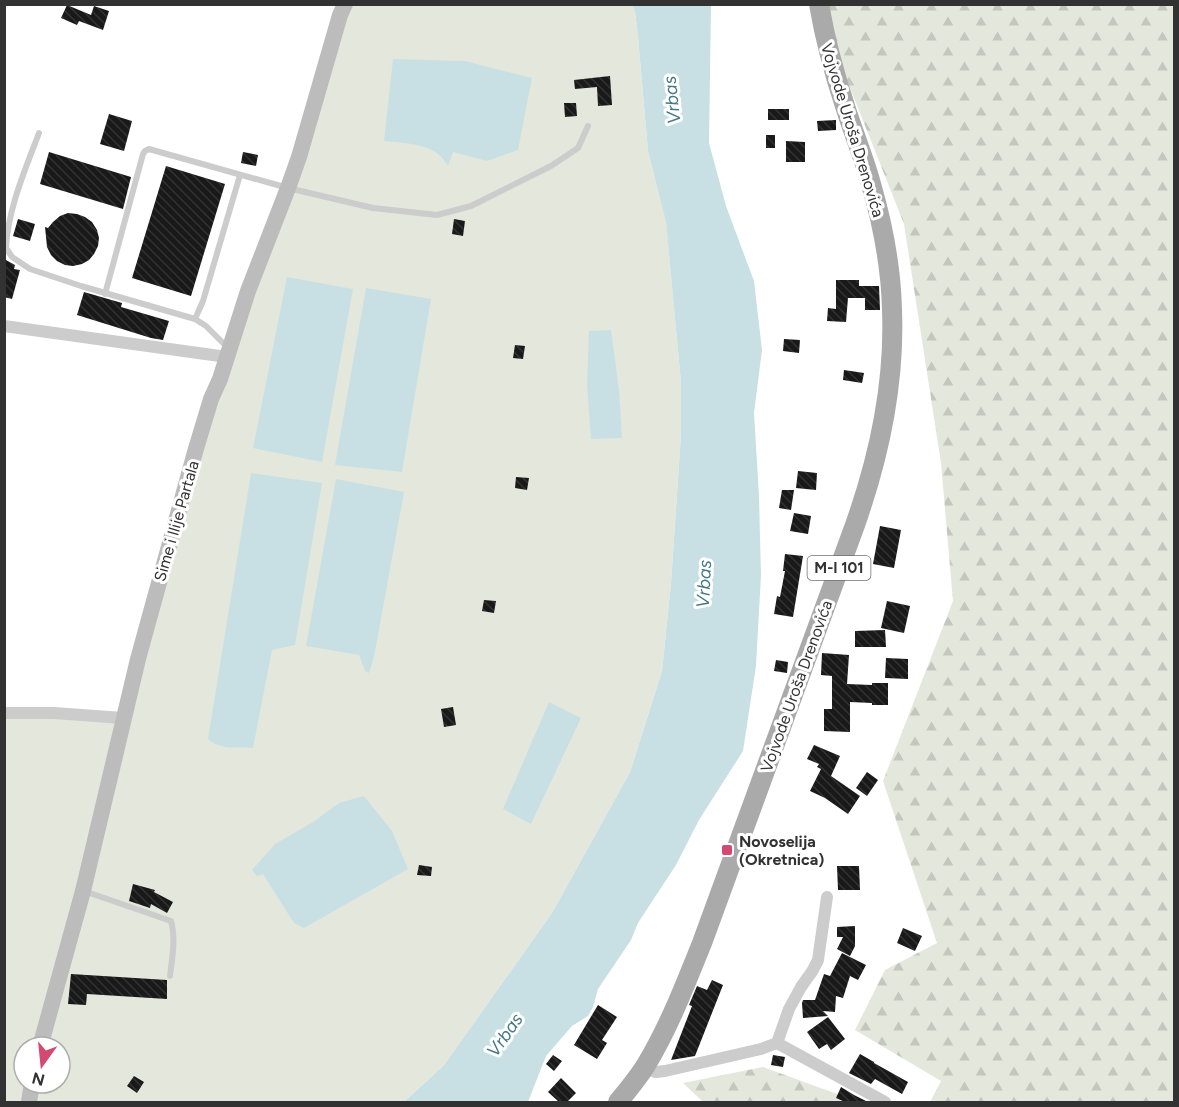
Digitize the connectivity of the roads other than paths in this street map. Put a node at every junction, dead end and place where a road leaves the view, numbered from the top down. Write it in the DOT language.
graph roads {
  1 [pos="345,4"];
  2 [pos="819,4"];
  3 [pos="588,126"];
  4 [pos="39,133"];
  5 [pos="240,175"];
  6 [pos="288,188"];
  7 [pos="105,294"];
  8 [pos="195,319"];
  9 [pos="4,326"];
  10 [pos="228,353"];
  11 [pos="4,713"];
  12 [pos="123,718"];
  13 [pos="84,891"];
  14 [pos="828,897"];
  15 [pos="170,976"];
  16 [pos="43,1035"];
  17 [pos="777,1043"];
  18 [pos="645,1068"];
  19 [pos="618,1102"];
  20 [pos="885,1102"];
  1 -- 6 [label="street, Sime i Ilije Partala"];
  2 -- 18 [label="main road, Vojvode Uroša Drenovića / M-I 101"];
  3 -- 6 [label="lane"];
  4 -- 7 [label="lane"];
  5 -- 6 [label="lane"];
  5 -- 7 [label="lane"];
  5 -- 8 [label="lane"];
  6 -- 10 [label="street, Sime i Ilije Partala"];
  7 -- 8 [label="lane"];
  8 -- 10 [label="lane"];
  9 -- 10 [label="street"];
  10 -- 12 [label="street, Sime i Ilije Partala"];
  11 -- 12 [label="street"];
  12 -- 13 [label="street, Sime i Ilije Partala"];
  13 -- 15 [label="lane"];
  13 -- 16 [label="street, Sime i Ilije Partala"];
  14 -- 17 [label="street"];
  17 -- 18 [label="street"];
  17 -- 20 [label="street"];
  18 -- 19 [label="main road, Vojvode Uroša Drenovića / M-I 101"];
}
